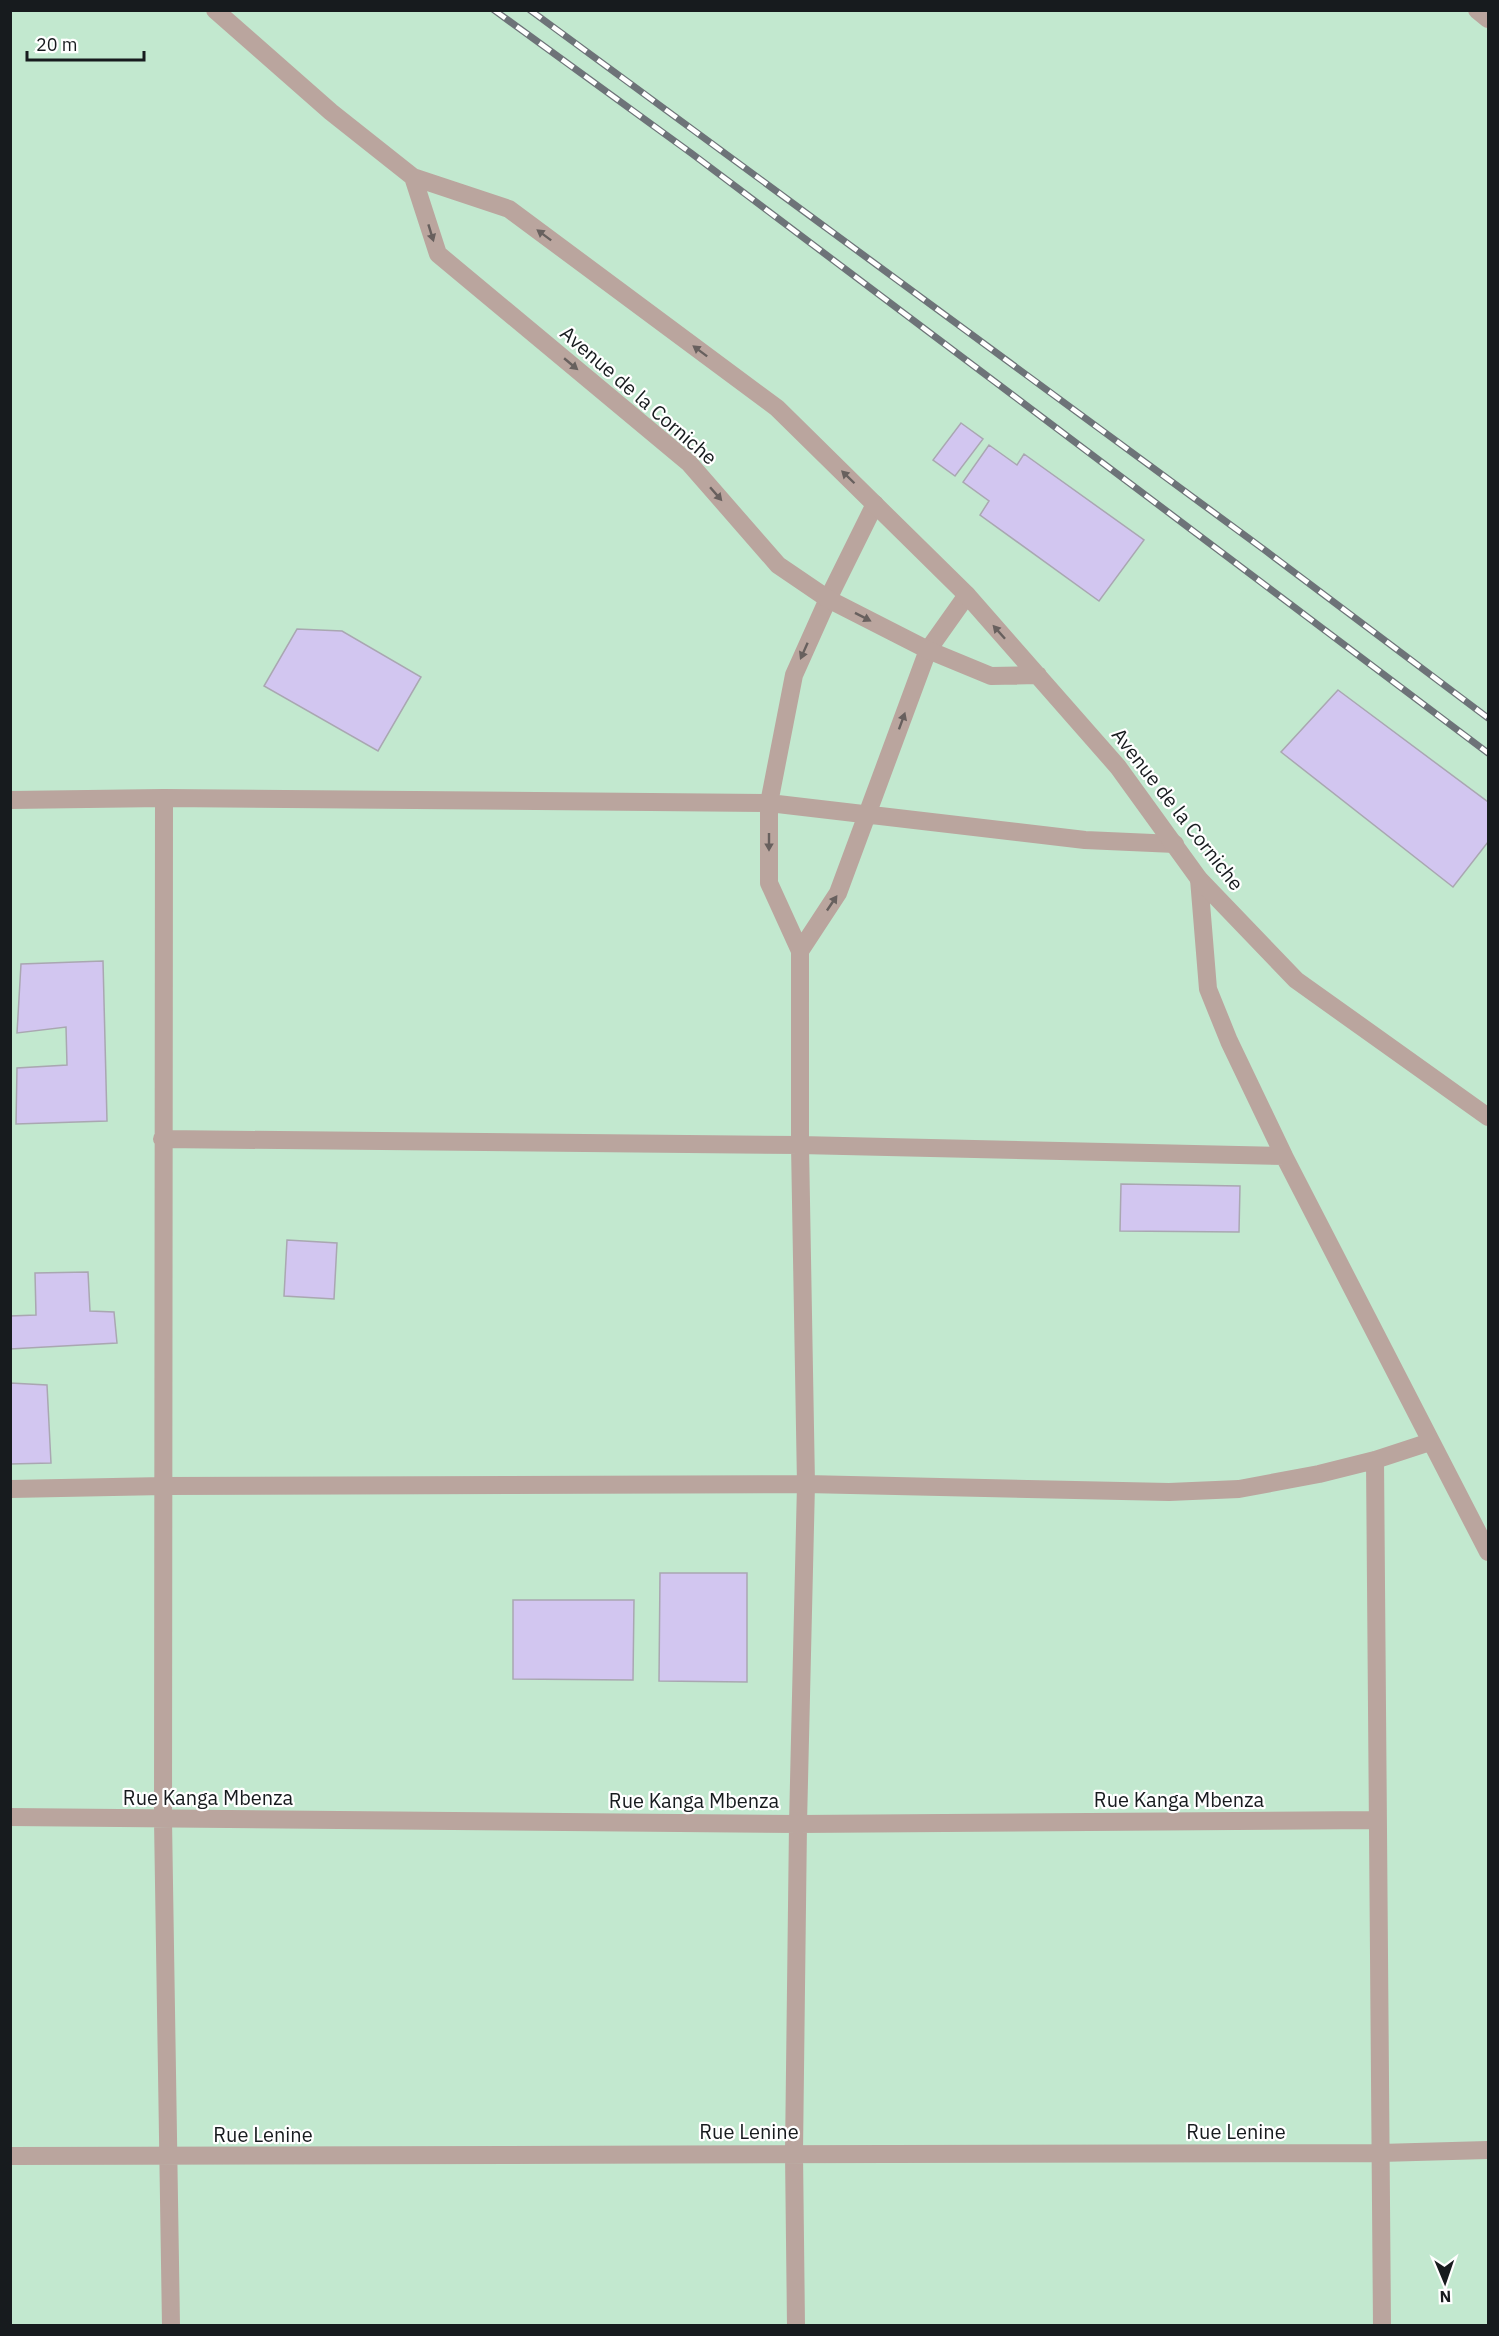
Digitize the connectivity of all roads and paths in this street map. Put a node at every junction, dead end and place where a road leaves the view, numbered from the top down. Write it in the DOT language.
graph roads {
  1 [pos="215,10"];
  2 [pos="1477,10"];
  3 [pos="1488,19"];
  4 [pos="414,177"];
  5 [pos="875,504"];
  6 [pos="967,595"];
  7 [pos="828,599"];
  8 [pos="928,650"];
  9 [pos="1038,675"];
  10 [pos="164,798"];
  11 [pos="10,800"];
  12 [pos="769,803"];
  13 [pos="867,815"];
  14 [pos="1175,844"];
  15 [pos="1199,879"];
  16 [pos="800,951"];
  17 [pos="1488,1118"];
  18 [pos="162,1139"];
  19 [pos="800,1145"];
  20 [pos="1284,1156"];
  21 [pos="1430,1442"];
  22 [pos="1375,1460"];
  23 [pos="806,1484"];
  24 [pos="164,1486"];
  25 [pos="10,1490"];
  26 [pos="1488,1552"];
  27 [pos="10,1817"];
  28 [pos="163,1820"];
  29 [pos="1377,1820"];
  30 [pos="798,1824"];
  31 [pos="1488,2150"];
  32 [pos="794,2153"];
  33 [pos="1380,2154"];
  34 [pos="10,2156"];
  35 [pos="167,2157"];
  36 [pos="171,2325"];
  37 [pos="796,2325"];
  38 [pos="1382,2325"];
  1 -- 4 [label="street, Avenue de la Corniche"];
  2 -- 3 [label="street"];
  5 -- 4 [label="street, Avenue de la Corniche, one-way"];
  4 -- 7 [label="street, Avenue de la Corniche, one-way"];
  5 -- 6 [label="street, Avenue de la Corniche"];
  5 -- 7 [label="street"];
  6 -- 8 [label="street"];
  9 -- 6 [label="street, Avenue de la Corniche, one-way"];
  7 -- 8 [label="street, Avenue de la Corniche, one-way"];
  7 -- 12 [label="street, one-way"];
  8 -- 9 [label="street, Avenue de la Corniche"];
  13 -- 8 [label="street, one-way"];
  9 -- 14 [label="street, Avenue de la Corniche"];
  10 -- 11 [label="street"];
  10 -- 12 [label="street"];
  10 -- 18 [label="street"];
  12 -- 13 [label="street"];
  12 -- 16 [label="street, one-way"];
  13 -- 14 [label="street"];
  16 -- 13 [label="street, one-way"];
  14 -- 15 [label="street, Avenue de la Corniche"];
  15 -- 17 [label="street, Avenue de la Corniche"];
  15 -- 20 [label="street"];
  16 -- 19 [label="street"];
  18 -- 19 [label="street"];
  18 -- 24 [label="street"];
  19 -- 20 [label="street"];
  19 -- 23 [label="street"];
  20 -- 21 [label="street"];
  21 -- 22 [label="street"];
  21 -- 26 [label="street"];
  22 -- 23 [label="street"];
  22 -- 29 [label="street"];
  23 -- 24 [label="street"];
  23 -- 30 [label="street"];
  24 -- 25 [label="street"];
  24 -- 28 [label="street"];
  27 -- 28 [label="street, Rue Kanga Mbenza"];
  28 -- 30 [label="street, Rue Kanga Mbenza"];
  28 -- 35 [label="street"];
  29 -- 30 [label="street, Rue Kanga Mbenza"];
  29 -- 33 [label="street"];
  30 -- 32 [label="street"];
  31 -- 33 [label="street, Rue Lenine"];
  32 -- 33 [label="street, Rue Lenine"];
  32 -- 35 [label="street, Rue Lenine"];
  32 -- 37 [label="street"];
  33 -- 38 [label="street"];
  34 -- 35 [label="street, Rue Lenine"];
  35 -- 36 [label="street"];
}
